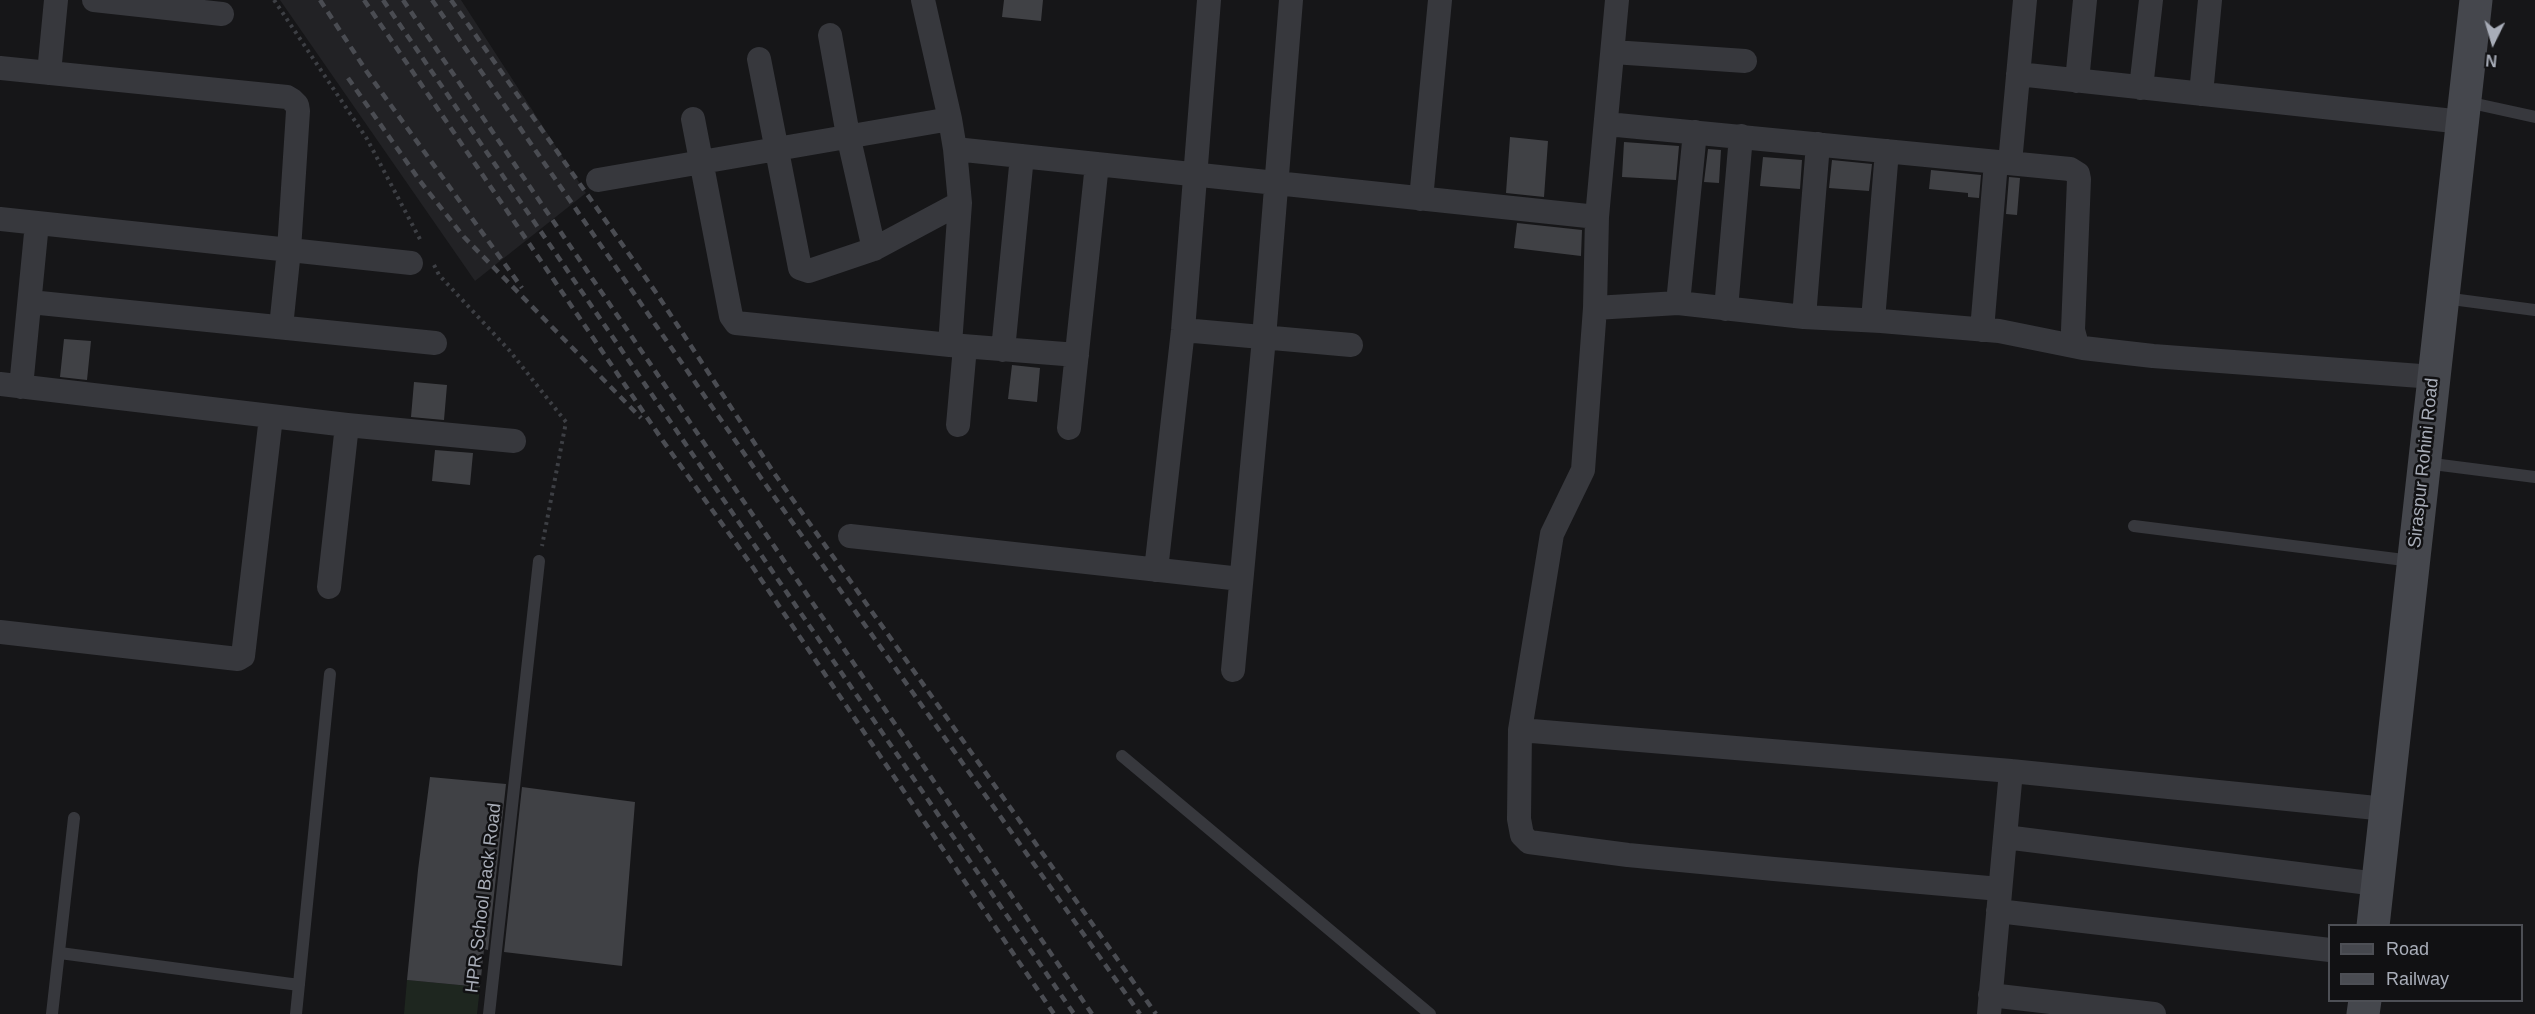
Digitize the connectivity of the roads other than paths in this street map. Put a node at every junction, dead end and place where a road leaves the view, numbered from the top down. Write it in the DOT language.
graph roads {
  1 [pos="56,0"];
  2 [pos="94,0"];
  3 [pos="922,0"];
  4 [pos="1209,0"];
  5 [pos="1291,0"];
  6 [pos="1440,0"];
  7 [pos="1617,0"];
  8 [pos="2025,0"];
  9 [pos="2085,0"];
  10 [pos="2151,0"];
  11 [pos="2210,0"];
  12 [pos="2476,0"];
  13 [pos="222,14"];
  14 [pos="830,35"];
  15 [pos="1613,52"];
  16 [pos="759,59"];
  17 [pos="1745,61"];
  18 [pos="0,68"];
  19 [pos="49,73"];
  20 [pos="2018,74"];
  21 [pos="2077,81"];
  22 [pos="2141,88"];
  23 [pos="2201,94"];
  24 [pos="2465,112"];
  25 [pos="2535,117"];
  26 [pos="950,118"];
  27 [pos="693,119"];
  28 [pos="1607,124"];
  29 [pos="1695,132"];
  30 [pos="848,135"];
  31 [pos="1741,136"];
  32 [pos="1818,144"];
  33 [pos="776,148"];
  34 [pos="955,149"];
  35 [pos="1887,151"];
  36 [pos="1022,156"];
  37 [pos="701,162"];
  38 [pos="2003,162"];
  39 [pos="1096,164"];
  40 [pos="1196,175"];
  41 [pos="598,180"];
  42 [pos="1276,184"];
  43 [pos="1421,199"];
  44 [pos="960,203"];
  45 [pos="1597,217"];
  46 [pos="0,219"];
  47 [pos="37,223"];
  48 [pos="874,249"];
  49 [pos="290,250"];
  50 [pos="422,257"];
  51 [pos="2443,298"];
  52 [pos="30,303"];
  53 [pos="1678,303"];
  54 [pos="1595,308"];
  55 [pos="1726,309"];
  56 [pos="2535,310"];
  57 [pos="1804,317"];
  58 [pos="1873,320"];
  59 [pos="281,327"];
  60 [pos="1183,330"];
  61 [pos="1982,330"];
  62 [pos="1264,338"];
  63 [pos="435,343"];
  64 [pos="1351,345"];
  65 [pos="957,346"];
  66 [pos="2083,348"];
  67 [pos="1003,350"];
  68 [pos="1077,355"];
  69 [pos="2434,377"];
  70 [pos="11,386"];
  71 [pos="271,417"];
  72 [pos="347,425"];
  73 [pos="958,425"];
  74 [pos="1069,428"];
  75 [pos="514,441"];
  76 [pos="2424,463"];
  77 [pos="2535,477"];
  78 [pos="2134,526"];
  79 [pos="850,536"];
  80 [pos="539,561"];
  81 [pos="2413,561"];
  82 [pos="1156,570"];
  83 [pos="1241,579"];
  84 [pos="329,587"];
  85 [pos="0,633"];
  86 [pos="1233,670"];
  87 [pos="330,674"];
  88 [pos="1520,730"];
  89 [pos="1122,756"];
  90 [pos="2012,771"];
  91 [pos="2386,809"];
  92 [pos="75,818"];
  93 [pos="2005,837"];
  94 [pos="2378,884"];
  95 [pos="1999,900"];
  96 [pos="2373,924"];
  97 [pos="2328,950"];
  98 [pos="60,953"];
  99 [pos="299,985"];
  100 [pos="1989,1005"];
  101 [pos="52,1014"];
  102 [pos="296,1014"];
  103 [pos="489,1014"];
  104 [pos="1430,1014"];
  105 [pos="2154,1014"];
  1 -- 19 [label="street"];
  2 -- 13 [label="street"];
  3 -- 26 [label="street"];
  4 -- 40 [label="street"];
  5 -- 42 [label="street"];
  6 -- 43 [label="street"];
  7 -- 15 [label="street"];
  8 -- 20 [label="street"];
  9 -- 21 [label="street"];
  10 -- 22 [label="street"];
  11 -- 23 [label="street"];
  12 -- 24 [label="street, Siraspur Rohini Road"];
  14 -- 30 [label="street"];
  15 -- 17 [label="street"];
  15 -- 28 [label="street"];
  16 -- 33 [label="street"];
  18 -- 19 [label="street"];
  19 -- 49 [label="street"];
  20 -- 21 [label="street"];
  20 -- 38 [label="street"];
  21 -- 22 [label="street"];
  22 -- 23 [label="street"];
  23 -- 24 [label="street"];
  24 -- 25 [label="lane"];
  24 -- 51 [label="street, Siraspur Rohini Road"];
  26 -- 30 [label="street"];
  26 -- 34 [label="street"];
  27 -- 37 [label="street"];
  28 -- 29 [label="street"];
  28 -- 45 [label="street"];
  29 -- 31 [label="street"];
  29 -- 53 [label="street"];
  30 -- 33 [label="street"];
  30 -- 48 [label="street"];
  31 -- 32 [label="street"];
  31 -- 55 [label="street"];
  32 -- 35 [label="street"];
  32 -- 57 [label="street"];
  33 -- 37 [label="street"];
  33 -- 48 [label="street"];
  34 -- 36 [label="street"];
  34 -- 44 [label="street"];
  35 -- 38 [label="street"];
  35 -- 58 [label="street"];
  36 -- 39 [label="street"];
  36 -- 67 [label="street"];
  37 -- 41 [label="street"];
  37 -- 65 [label="street"];
  38 -- 61 [label="street"];
  38 -- 66 [label="street"];
  39 -- 40 [label="street"];
  39 -- 68 [label="street"];
  40 -- 42 [label="street"];
  40 -- 60 [label="street"];
  42 -- 43 [label="street"];
  42 -- 62 [label="street"];
  43 -- 45 [label="street"];
  44 -- 48 [label="street"];
  44 -- 65 [label="street"];
  45 -- 54 [label="street"];
  46 -- 47 [label="street"];
  47 -- 49 [label="street"];
  47 -- 52 [label="street"];
  49 -- 50 [label="street"];
  49 -- 59 [label="street"];
  51 -- 56 [label="lane"];
  51 -- 69 [label="street, Siraspur Rohini Road"];
  52 -- 59 [label="street"];
  52 -- 70 [label="street"];
  53 -- 54 [label="street"];
  53 -- 55 [label="street"];
  54 -- 88 [label="street"];
  55 -- 57 [label="street"];
  57 -- 58 [label="street"];
  58 -- 61 [label="street"];
  59 -- 63 [label="street"];
  60 -- 62 [label="street"];
  60 -- 82 [label="street"];
  61 -- 66 [label="street"];
  62 -- 64 [label="street"];
  62 -- 83 [label="street"];
  65 -- 67 [label="street"];
  65 -- 73 [label="street"];
  66 -- 69 [label="street"];
  67 -- 68 [label="street"];
  68 -- 74 [label="street"];
  69 -- 76 [label="street, Siraspur Rohini Road"];
  70 -- 71 [label="street"];
  71 -- 72 [label="street"];
  71 -- 85 [label="street"];
  72 -- 75 [label="street"];
  72 -- 84 [label="street"];
  76 -- 77 [label="lane"];
  76 -- 81 [label="street, Siraspur Rohini Road"];
  78 -- 81 [label="lane"];
  79 -- 82 [label="street"];
  80 -- 103 [label="lane, HPR School Back Road"];
  81 -- 91 [label="street, Siraspur Rohini Road"];
  82 -- 83 [label="street"];
  83 -- 86 [label="street"];
  87 -- 99 [label="lane"];
  88 -- 90 [label="street"];
  88 -- 95 [label="street"];
  89 -- 104 [label="lane"];
  90 -- 91 [label="street"];
  90 -- 93 [label="street"];
  91 -- 94 [label="street, Siraspur Rohini Road"];
  92 -- 98 [label="lane"];
  93 -- 94 [label="street"];
  93 -- 95 [label="street"];
  94 -- 96 [label="street, Siraspur Rohini Road"];
  95 -- 97 [label="street"];
  95 -- 100 [label="street"];
  98 -- 99 [label="lane"];
  98 -- 101 [label="lane"];
  99 -- 102 [label="lane"];
  100 -- 105 [label="street"];
}
